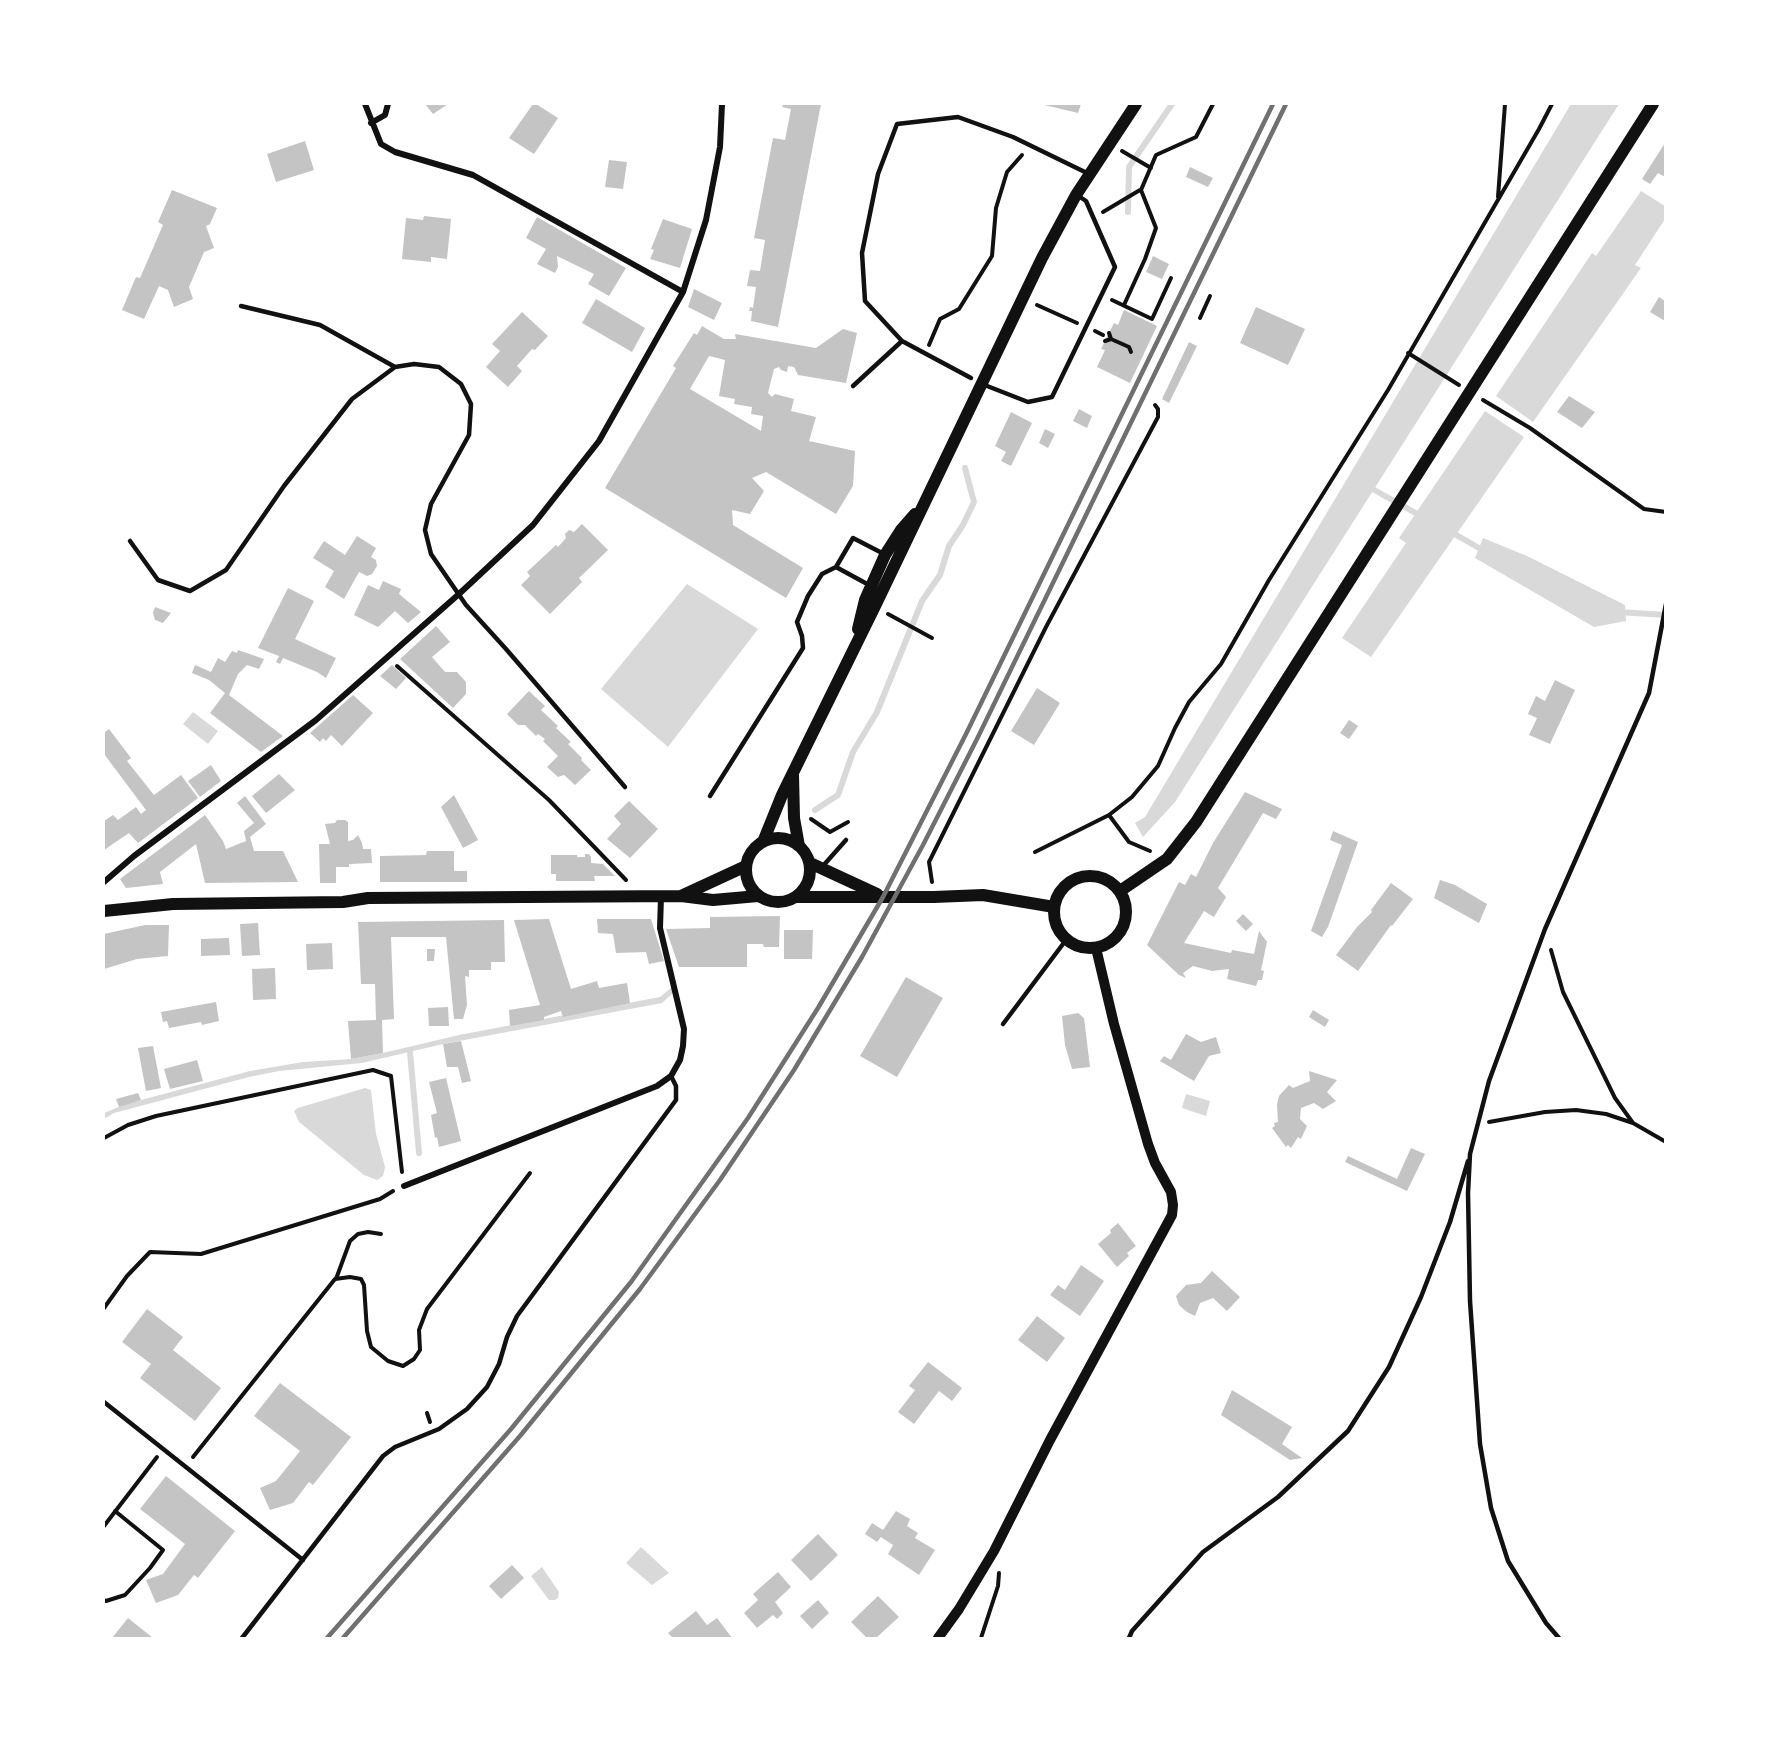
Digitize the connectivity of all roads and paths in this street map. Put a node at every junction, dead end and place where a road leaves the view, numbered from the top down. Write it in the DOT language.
graph roads {
  1 [pos="365,104"];
  2 [pos="388,104"];
  3 [pos="722,104"];
  4 [pos="1136,104"];
  5 [pos="1213,104"];
  6 [pos="1505,104"];
  7 [pos="1552,104"];
  8 [pos="1653,104"];
  9 [pos="371,123"];
  10 [pos="1031,146"];
  11 [pos="1124,153"];
  12 [pos="1151,168"];
  13 [pos="1090,174"];
  14 [pos="1141,190"];
  15 [pos="1076,195"];
  16 [pos="1498,201"];
  17 [pos="1095,217"];
  18 [pos="1171,278"];
  19 [pos="683,292"];
  20 [pos="1102,295"];
  21 [pos="1210,296"];
  22 [pos="1037,304"];
  23 [pos="1124,305"];
  24 [pos="241,306"];
  25 [pos="1200,318"];
  26 [pos="1086,327"];
  27 [pos="902,341"];
  28 [pos="1131,352"];
  29 [pos="1408,353"];
  30 [pos="926,354"];
  31 [pos="395,367"];
  32 [pos="976,381"];
  33 [pos="853,386"];
  34 [pos="1470,392"];
  35 [pos="1155,405"];
  36 [pos="1665,512"];
  37 [pos="130,541"];
  38 [pos="891,558"];
  39 [pos="836,567"];
  40 [pos="876,589"];
  41 [pos="459,594"];
  42 [pos="1665,604"];
  43 [pos="886,613"];
  44 [pos="932,638"];
  45 [pos="387,657"];
  46 [pos="793,774"];
  47 [pos="625,787"];
  48 [pos="710,796"];
  49 [pos="1109,815"];
  50 [pos="808,817"];
  51 [pos="848,822"];
  52 [pos="846,840"];
  53 [pos="763,842"];
  54 [pos="799,846"];
  55 [pos="1035,852"];
  56 [pos="1167,859"];
  57 [pos="746,866"];
  58 [pos="815,866"];
  59 [pos="931,875"];
  60 [pos="104,882"];
  61 [pos="633,884"];
  62 [pos="1120,891"];
  63 [pos="758,896"];
  64 [pos="661,897"];
  65 [pos="681,897"];
  66 [pos="796,897"];
  67 [pos="883,897"];
  68 [pos="1054,907"];
  69 [pos="104,911"];
  70 [pos="1545,929"];
  71 [pos="1066,940"];
  72 [pos="1096,948"];
  73 [pos="1003,1024"];
  74 [pos="671,1076"];
  75 [pos="1633,1123"];
  76 [pos="1476,1124"];
  77 [pos="104,1138"];
  78 [pos="1665,1142"];
  79 [pos="1470,1154"];
  80 [pos="530,1173"];
  81 [pos="404,1186"];
  82 [pos="381,1234"];
  83 [pos="335,1279"];
  84 [pos="104,1308"];
  85 [pos="104,1402"];
  86 [pos="162,1449"];
  87 [pos="186,1467"];
  88 [pos="115,1511"];
  89 [pos="104,1526"];
  90 [pos="303,1560"];
  91 [pos="999,1567"];
  92 [pos="104,1600"];
  93 [pos="242,1638"];
  94 [pos="938,1638"];
  95 [pos="981,1638"];
  96 [pos="1129,1638"];
  97 [pos="1559,1638"];
  1 -- 9 [label="street"];
  2 -- 9 [label="street"];
  3 -- 19 [label="street"];
  4 -- 13 [label="main road"];
  5 -- 12 [label="path"];
  6 -- 16 [label="path"];
  7 -- 16 [label="path"];
  8 -- 34 [label="main road"];
  9 -- 19 [label="street"];
  10 -- 13 [label="lane"];
  10 -- 27 [label="lane"];
  10 -- 30 [label="path"];
  11 -- 12 [label="path"];
  12 -- 14 [label="path"];
  13 -- 15 [label="main road"];
  14 -- 17 [label="path"];
  14 -- 23 [label="path"];
  15 -- 17 [label="lane"];
  15 -- 32 [label="main road"];
  16 -- 29 [label="path"];
  17 -- 20 [label="lane"];
  18 -- 23 [label="path"];
  19 -- 41 [label="street"];
  20 -- 23 [label="path"];
  20 -- 26 [label="lane"];
  21 -- 25 [label="path"];
  22 -- 26 [label="path"];
  24 -- 31 [label="lane"];
  26 -- 28 [label="path"];
  26 -- 32 [label="lane"];
  27 -- 30 [label="lane"];
  27 -- 33 [label="lane"];
  29 -- 34 [label="path"];
  29 -- 49 [label="path"];
  30 -- 32 [label="lane"];
  31 -- 37 [label="lane"];
  31 -- 41 [label="lane"];
  32 -- 38 [label="main road"];
  34 -- 36 [label="path"];
  34 -- 56 [label="main road"];
  35 -- 59 [label="path"];
  38 -- 39 [label="lane"];
  38 -- 40 [label="main road"];
  39 -- 40 [label="lane"];
  39 -- 48 [label="lane"];
  40 -- 46 [label="main road"];
  41 -- 45 [label="street"];
  41 -- 47 [label="lane"];
  42 -- 70 [label="lane"];
  43 -- 44 [label="path"];
  45 -- 60 [label="street"];
  45 -- 61 [label="path"];
  46 -- 53 [label="main road"];
  46 -- 54 [label="main road"];
  49 -- 55 [label="path"];
  49 -- 56 [label="path"];
  50 -- 51 [label="path"];
  52 -- 58 [label="lane"];
  53 -- 54 [label="main road"];
  53 -- 57 [label="main road"];
  54 -- 58 [label="main road"];
  56 -- 62 [label="main road"];
  57 -- 63 [label="main road"];
  57 -- 65 [label="main road"];
  58 -- 66 [label="main road"];
  58 -- 67 [label="main road"];
  62 -- 68 [label="main road"];
  62 -- 72 [label="main road"];
  63 -- 65 [label="main road"];
  63 -- 66 [label="main road"];
  64 -- 65 [label="main road"];
  64 -- 69 [label="main road"];
  64 -- 74 [label="street"];
  66 -- 67 [label="main road"];
  67 -- 68 [label="main road"];
  68 -- 71 [label="main road"];
  70 -- 75 [label="path"];
  70 -- 76 [label="lane"];
  71 -- 72 [label="main road"];
  71 -- 73 [label="lane"];
  72 -- 94 [label="street"];
  74 -- 81 [label="street"];
  74 -- 90 [label="lane"];
  75 -- 76 [label="path"];
  75 -- 78 [label="path"];
  76 -- 79 [label="lane"];
  77 -- 81 [label="path"];
  79 -- 96 [label="lane"];
  79 -- 97 [label="lane"];
  80 -- 83 [label="path"];
  81 -- 84 [label="path"];
  82 -- 83 [label="path"];
  83 -- 87 [label="path"];
  85 -- 86 [label="lane"];
  86 -- 87 [label="lane"];
  86 -- 88 [label="path"];
  87 -- 90 [label="lane"];
  88 -- 89 [label="path"];
  88 -- 92 [label="path"];
  90 -- 93 [label="lane"];
  91 -- 95 [label="path"];
}
